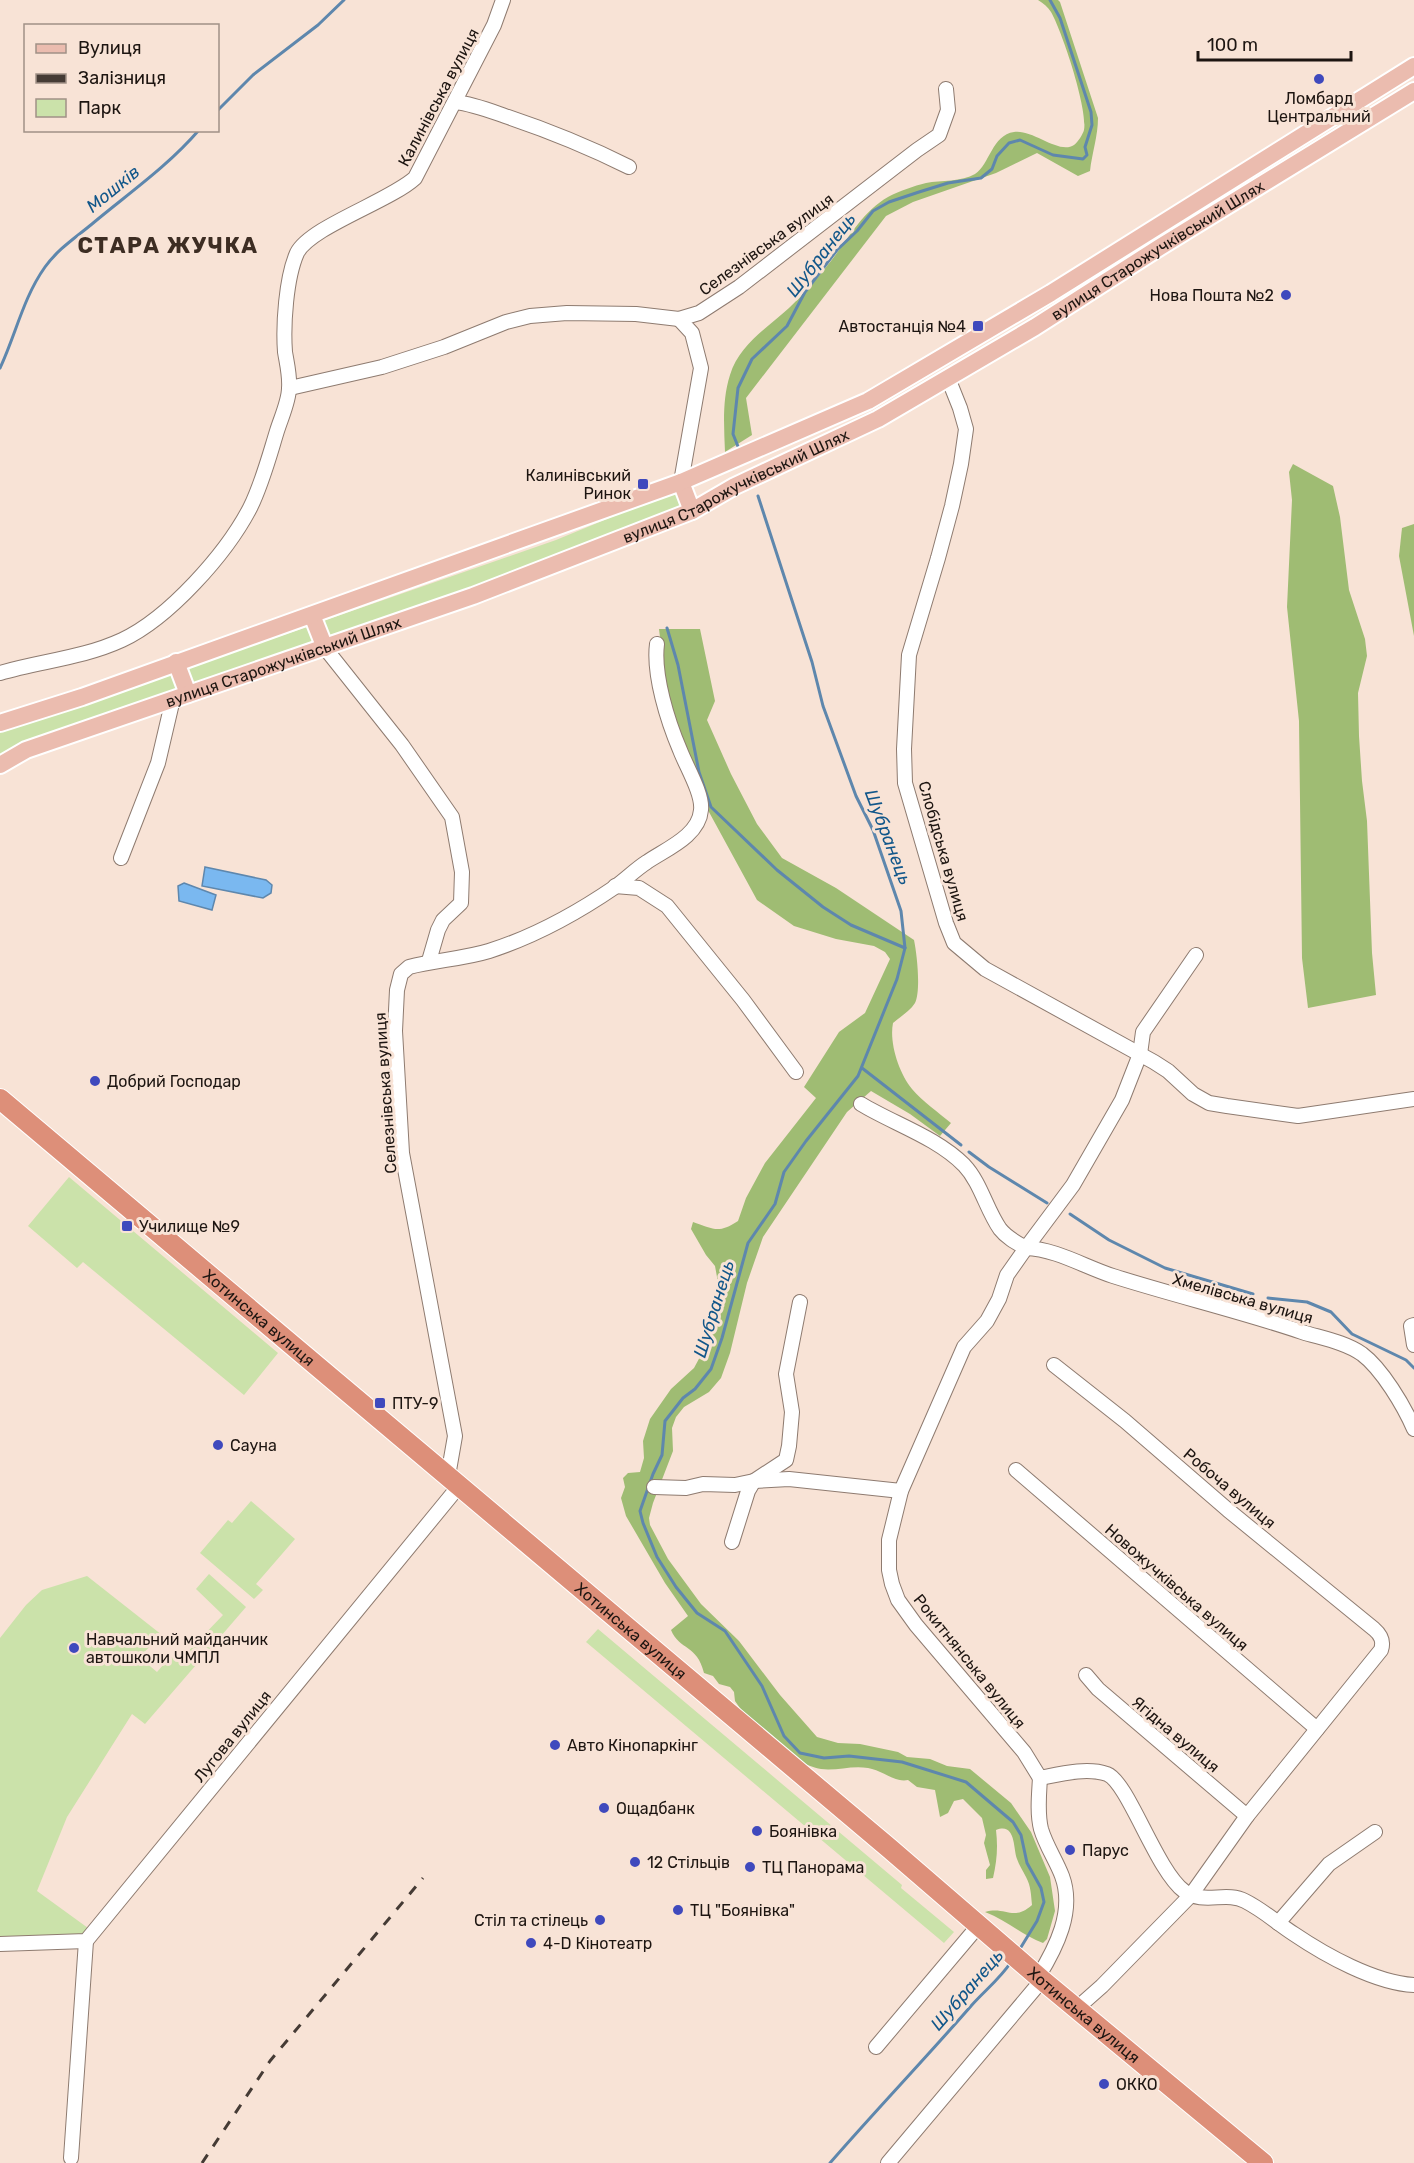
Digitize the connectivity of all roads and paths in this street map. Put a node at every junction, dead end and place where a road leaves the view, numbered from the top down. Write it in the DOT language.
graph roads {
  1 [pos="503,0"];
  2 [pos="1414,66"];
  3 [pos="946,89"];
  4 [pos="1414,91"];
  5 [pos="455,102"];
  6 [pos="629,167"];
  7 [pos="679,319"];
  8 [pos="948,378"];
  9 [pos="290,388"];
  10 [pos="868,400"];
  11 [pos="878,419"];
  12 [pos="681,482"];
  13 [pos="692,511"];
  14 [pos="312,615"];
  15 [pos="657,644"];
  16 [pos="325,648"];
  17 [pos="176,662"];
  18 [pos="0,673"];
  19 [pos="180,697"];
  20 [pos="0,723"];
  21 [pos="0,765"];
  22 [pos="121,858"];
  23 [pos="615,886"];
  24 [pos="1196,955"];
  25 [pos="429,961"];
  26 [pos="1140,1054"];
  27 [pos="796,1072"];
  28 [pos="0,1099"];
  29 [pos="1414,1099"];
  30 [pos="861,1104"];
  31 [pos="1026,1248"];
  32 [pos="800,1302"];
  33 [pos="1414,1324"];
  34 [pos="1414,1345"];
  35 [pos="1054,1365"];
  36 [pos="1410,1407"];
  37 [pos="1414,1429"];
  38 [pos="1016,1470"];
  39 [pos="454,1481"];
  40 [pos="754,1481"];
  41 [pos="654,1487"];
  42 [pos="901,1491"];
  43 [pos="732,1542"];
  44 [pos="1086,1676"];
  45 [pos="1317,1729"];
  46 [pos="1040,1779"];
  47 [pos="1247,1816"];
  48 [pos="1375,1832"];
  49 [pos="1191,1895"];
  50 [pos="1278,1923"];
  51 [pos="982,1928"];
  52 [pos="86,1941"];
  53 [pos="0,1944"];
  54 [pos="1038,1976"];
  55 [pos="1414,1984"];
  56 [pos="1076,2009"];
  57 [pos="876,2047"];
  58 [pos="71,2157"];
  59 [pos="888,2163"];
  60 [pos="1263,2163"];
  1 -- 5 [label="street, Калинівська вулиця"];
  2 -- 10 [label="main road, вулиця Старожучківський Шлях"];
  3 -- 7 [label="street, Селезнівська вулиця"];
  4 -- 8 [label="main road, вулиця Старожучківський Шлях"];
  5 -- 6 [label="street"];
  5 -- 9 [label="street, Калинівська вулиця"];
  7 -- 9 [label="street"];
  7 -- 12 [label="street"];
  8 -- 11 [label="main road, вулиця Старожучківський Шлях"];
  8 -- 26 [label="street, Слобідська вулиця"];
  9 -- 18 [label="street, Калинівська вулиця"];
  10 -- 11 [label="main road"];
  10 -- 12 [label="main road, вулиця Старожучківський Шлях"];
  11 -- 13 [label="main road, вулиця Старожучківський Шлях"];
  12 -- 13 [label="main road"];
  12 -- 14 [label="main road, вулиця Старожучківський Шлях"];
  13 -- 16 [label="main road, вулиця Старожучківський Шлях"];
  14 -- 16 [label="main road"];
  14 -- 17 [label="main road, вулиця Старожучківський Шлях"];
  15 -- 23 [label="street, Селезнівська вулиця"];
  16 -- 19 [label="main road, вулиця Старожучківський Шлях"];
  16 -- 25 [label="street"];
  17 -- 19 [label="main road"];
  17 -- 20 [label="main road, вулиця Старожучківський Шлях"];
  19 -- 21 [label="main road, вулиця Старожучківський Шлях"];
  19 -- 22 [label="street"];
  23 -- 25 [label="street, Селезнівська вулиця"];
  23 -- 27 [label="street"];
  24 -- 26 [label="street, Рокитнянська вулиця"];
  25 -- 39 [label="street, Селезнівська вулиця"];
  26 -- 29 [label="street, Слобідська вулиця"];
  26 -- 31 [label="street, Рокитнянська вулиця"];
  28 -- 39 [label="highway, Хотинська вулиця"];
  30 -- 31 [label="street"];
  31 -- 36 [label="street, Хмелівська вулиця"];
  31 -- 42 [label="street, Рокитнянська вулиця"];
  32 -- 40 [label="street"];
  33 -- 34 [label="street"];
  35 -- 45 [label="street, Робоча вулиця"];
  36 -- 37 [label="street, Хмелівська вулиця"];
  38 -- 45 [label="street, Новожучківська вулиця"];
  39 -- 51 [label="highway, Хотинська вулиця"];
  39 -- 52 [label="street, Лугова вулиця"];
  40 -- 41 [label="street"];
  40 -- 42 [label="street"];
  40 -- 43 [label="street"];
  42 -- 46 [label="street, Рокитнянська вулиця"];
  44 -- 47 [label="street, Ягідна вулиця"];
  45 -- 47 [label="street"];
  46 -- 49 [label="street"];
  46 -- 54 [label="street"];
  47 -- 49 [label="street"];
  48 -- 50 [label="street"];
  49 -- 50 [label="street"];
  49 -- 56 [label="street"];
  50 -- 55 [label="street"];
  51 -- 54 [label="highway, Хотинська вулиця"];
  51 -- 57 [label="street"];
  52 -- 53 [label="street"];
  52 -- 58 [label="street"];
  54 -- 56 [label="highway, Хотинська вулиця"];
  54 -- 59 [label="street"];
  56 -- 60 [label="highway, Хотинська вулиця"];
}
